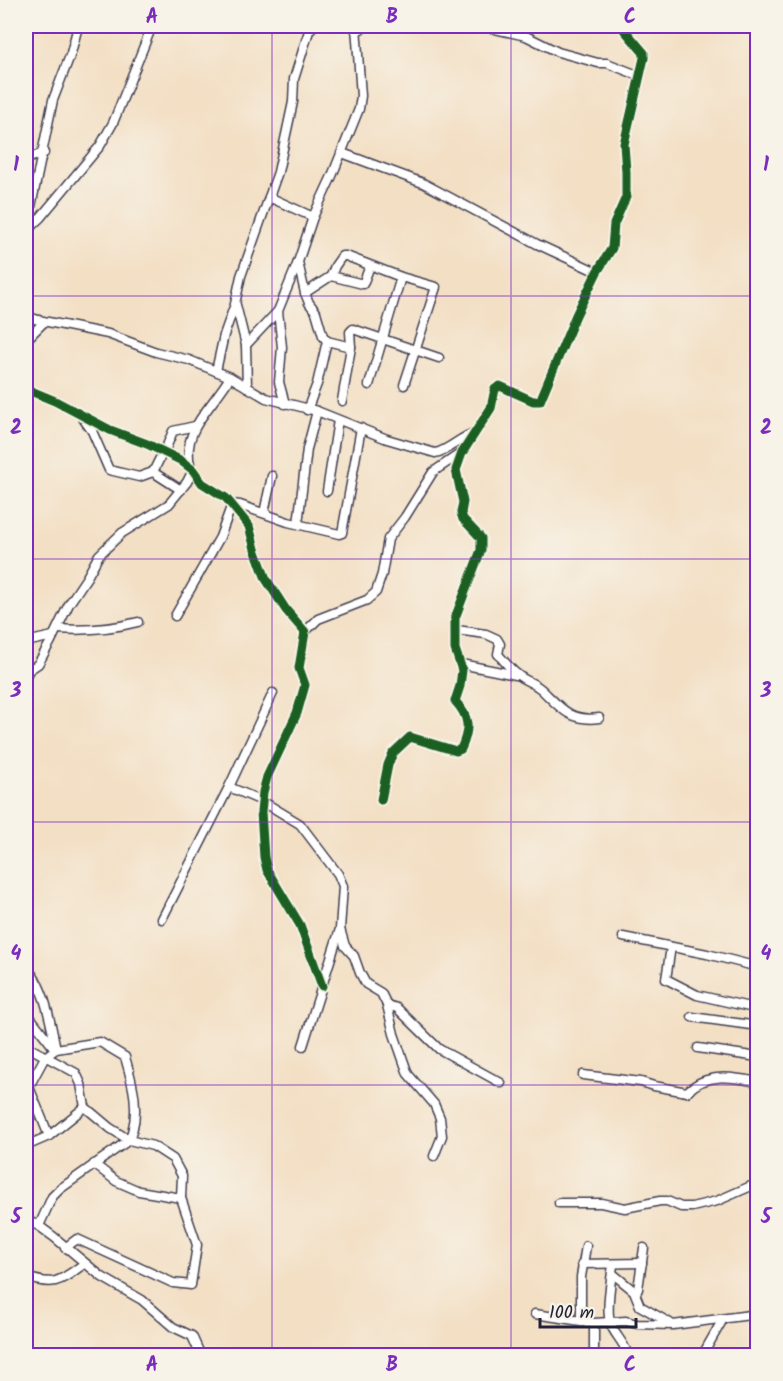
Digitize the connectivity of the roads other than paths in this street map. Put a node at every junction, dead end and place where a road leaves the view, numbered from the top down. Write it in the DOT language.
graph roads {
  1 [pos="78,26"];
  2 [pos="152,26"];
  3 [pos="313,26"];
  4 [pos="367,26"];
  5 [pos="481,26"];
  6 [pos="621,26"];
  7 [pos="356,28"];
  8 [pos="640,76"];
  9 [pos="44,153"];
  10 [pos="342,153"];
  11 [pos="26,159"];
  12 [pos="269,197"];
  13 [pos="313,217"];
  14 [pos="26,233"];
  15 [pos="298,262"];
  16 [pos="370,266"];
  17 [pos="597,272"];
  18 [pos="331,276"];
  19 [pos="401,277"];
  20 [pos="305,293"];
  21 [pos="236,304"];
  22 [pos="278,311"];
  23 [pos="26,316"];
  24 [pos="44,322"];
  25 [pos="383,339"];
  26 [pos="26,340"];
  27 [pos="327,341"];
  28 [pos="246,345"];
  29 [pos="351,347"];
  30 [pos="414,349"];
  31 [pos="439,358"];
  32 [pos="216,371"];
  33 [pos="230,377"];
  34 [pos="369,385"];
  35 [pos="404,385"];
  36 [pos="247,387"];
  37 [pos="26,390"];
  38 [pos="342,401"];
  39 [pos="285,404"];
  40 [pos="312,411"];
  41 [pos="81,415"];
  42 [pos="339,420"];
  43 [pos="191,427"];
  44 [pos="361,428"];
  45 [pos="476,432"];
  46 [pos="163,452"];
  47 [pos="462,453"];
  48 [pos="188,465"];
  49 [pos="153,472"];
  50 [pos="272,476"];
  51 [pos="183,486"];
  52 [pos="327,491"];
  53 [pos="232,504"];
  54 [pos="264,513"];
  55 [pos="298,524"];
  56 [pos="175,616"];
  57 [pos="138,622"];
  58 [pos="456,630"];
  59 [pos="56,632"];
  60 [pos="305,632"];
  61 [pos="26,642"];
  62 [pos="461,664"];
  63 [pos="26,676"];
  64 [pos="518,676"];
  65 [pos="273,693"];
  66 [pos="599,718"];
  67 [pos="229,788"];
  68 [pos="381,800"];
  69 [pos="262,801"];
  70 [pos="162,919"];
  71 [pos="340,929"];
  72 [pos="623,937"];
  73 [pos="671,947"];
  74 [pos="758,967"];
  75 [pos="26,968"];
  76 [pos="322,986"];
  77 [pos="387,1005"];
  78 [pos="758,1010"];
  79 [pos="26,1012"];
  80 [pos="692,1017"];
  81 [pos="758,1026"];
  82 [pos="26,1046"];
  83 [pos="303,1046"];
  84 [pos="698,1048"];
  85 [pos="56,1049"];
  86 [pos="45,1057"];
  87 [pos="758,1057"];
  88 [pos="583,1075"];
  89 [pos="758,1082"];
  90 [pos="501,1083"];
  91 [pos="27,1089"];
  92 [pos="85,1107"];
  93 [pos="48,1136"];
  94 [pos="129,1140"];
  95 [pos="26,1146"];
  96 [pos="434,1156"];
  97 [pos="94,1164"];
  98 [pos="758,1183"];
  99 [pos="181,1198"];
  100 [pos="559,1203"];
  101 [pos="26,1220"];
  102 [pos="39,1226"];
  103 [pos="586,1246"];
  104 [pos="65,1248"];
  105 [pos="644,1248"];
  106 [pos="85,1263"];
  107 [pos="642,1263"];
  108 [pos="582,1264"];
  109 [pos="613,1269"];
  110 [pos="26,1277"];
  111 [pos="636,1293"];
  112 [pos="535,1314"];
  113 [pos="758,1314"];
  114 [pos="723,1319"];
  115 [pos="581,1320"];
  116 [pos="594,1323"];
  117 [pos="610,1323"];
  118 [pos="673,1325"];
  119 [pos="201,1356"];
  120 [pos="594,1356"];
  121 [pos="628,1356"];
  122 [pos="702,1356"];
  1 -- 9 [label="street"];
  2 -- 14 [label="street"];
  3 -- 12 [label="street"];
  4 -- 7 [label="street"];
  5 -- 8 [label="street"];
  6 -- 8 [label="street"];
  7 -- 10 [label="street"];
  8 -- 17 [label="street"];
  9 -- 11 [label="street"];
  9 -- 14 [label="street"];
  10 -- 13 [label="street"];
  10 -- 17 [label="street"];
  12 -- 13 [label="street"];
  12 -- 21 [label="street"];
  13 -- 15 [label="street"];
  15 -- 20 [label="street"];
  15 -- 22 [label="street"];
  16 -- 18 [label="street"];
  16 -- 18 [label="street"];
  16 -- 19 [label="street"];
  17 -- 45 [label="street"];
  18 -- 20 [label="street"];
  19 -- 25 [label="street"];
  19 -- 30 [label="street"];
  20 -- 27 [label="street"];
  21 -- 28 [label="street"];
  21 -- 32 [label="street"];
  22 -- 28 [label="street"];
  22 -- 39 [label="street"];
  23 -- 24 [label="street"];
  24 -- 26 [label="street"];
  24 -- 32 [label="street"];
  25 -- 29 [label="street"];
  25 -- 30 [label="street"];
  25 -- 34 [label="street"];
  27 -- 29 [label="street"];
  27 -- 40 [label="street"];
  28 -- 36 [label="street"];
  29 -- 38 [label="street"];
  30 -- 31 [label="street"];
  30 -- 35 [label="street"];
  32 -- 33 [label="street"];
  33 -- 36 [label="street"];
  33 -- 43 [label="street"];
  36 -- 39 [label="street"];
  37 -- 41 [label="street"];
  39 -- 40 [label="street"];
  40 -- 42 [label="street"];
  40 -- 55 [label="street"];
  41 -- 46 [label="street"];
  41 -- 49 [label="street"];
  42 -- 44 [label="street"];
  42 -- 52 [label="street"];
  43 -- 46 [label="street"];
  43 -- 48 [label="street"];
  44 -- 45 [label="street"];
  44 -- 55 [label="street"];
  45 -- 47 [label="street"];
  46 -- 48 [label="street"];
  46 -- 49 [label="street"];
  47 -- 58 [label="street"];
  47 -- 60 [label="street"];
  48 -- 51 [label="street"];
  48 -- 53 [label="street"];
  49 -- 51 [label="street"];
  50 -- 54 [label="street"];
  51 -- 59 [label="street"];
  53 -- 54 [label="street"];
  53 -- 56 [label="street"];
  53 -- 60 [label="street"];
  54 -- 55 [label="street"];
  57 -- 59 [label="street"];
  58 -- 62 [label="street"];
  58 -- 64 [label="street"];
  59 -- 61 [label="street"];
  59 -- 63 [label="street"];
  60 -- 69 [label="street"];
  62 -- 64 [label="street"];
  62 -- 68 [label="street"];
  64 -- 66 [label="street"];
  65 -- 67 [label="street"];
  67 -- 69 [label="street"];
  67 -- 70 [label="street"];
  69 -- 71 [label="street"];
  69 -- 76 [label="street"];
  71 -- 76 [label="street"];
  71 -- 77 [label="street"];
  72 -- 73 [label="street"];
  73 -- 74 [label="street"];
  73 -- 78 [label="street"];
  75 -- 85 [label="street"];
  76 -- 83 [label="street"];
  77 -- 90 [label="street"];
  77 -- 96 [label="street"];
  79 -- 85 [label="street"];
  80 -- 81 [label="street"];
  82 -- 86 [label="street"];
  84 -- 87 [label="street"];
  85 -- 86 [label="street"];
  85 -- 94 [label="street"];
  86 -- 91 [label="street"];
  86 -- 92 [label="street"];
  88 -- 89 [label="street"];
  91 -- 93 [label="street"];
  92 -- 93 [label="street"];
  92 -- 94 [label="street"];
  93 -- 95 [label="street"];
  94 -- 97 [label="street"];
  94 -- 99 [label="street"];
  97 -- 99 [label="street"];
  97 -- 102 [label="street"];
  98 -- 100 [label="street"];
  99 -- 104 [label="street"];
  101 -- 102 [label="street"];
  102 -- 104 [label="street"];
  103 -- 108 [label="street"];
  104 -- 106 [label="street"];
  105 -- 107 [label="street"];
  106 -- 110 [label="street"];
  106 -- 119 [label="street"];
  107 -- 109 [label="street"];
  107 -- 111 [label="street"];
  108 -- 109 [label="street"];
  108 -- 115 [label="street"];
  109 -- 111 [label="street"];
  109 -- 117 [label="street"];
  111 -- 118 [label="street"];
  112 -- 115 [label="street"];
  113 -- 114 [label="street"];
  114 -- 118 [label="street"];
  114 -- 122 [label="street"];
  115 -- 116 [label="street"];
  116 -- 117 [label="street"];
  116 -- 120 [label="street"];
  117 -- 118 [label="street"];
  117 -- 121 [label="street"];
}
